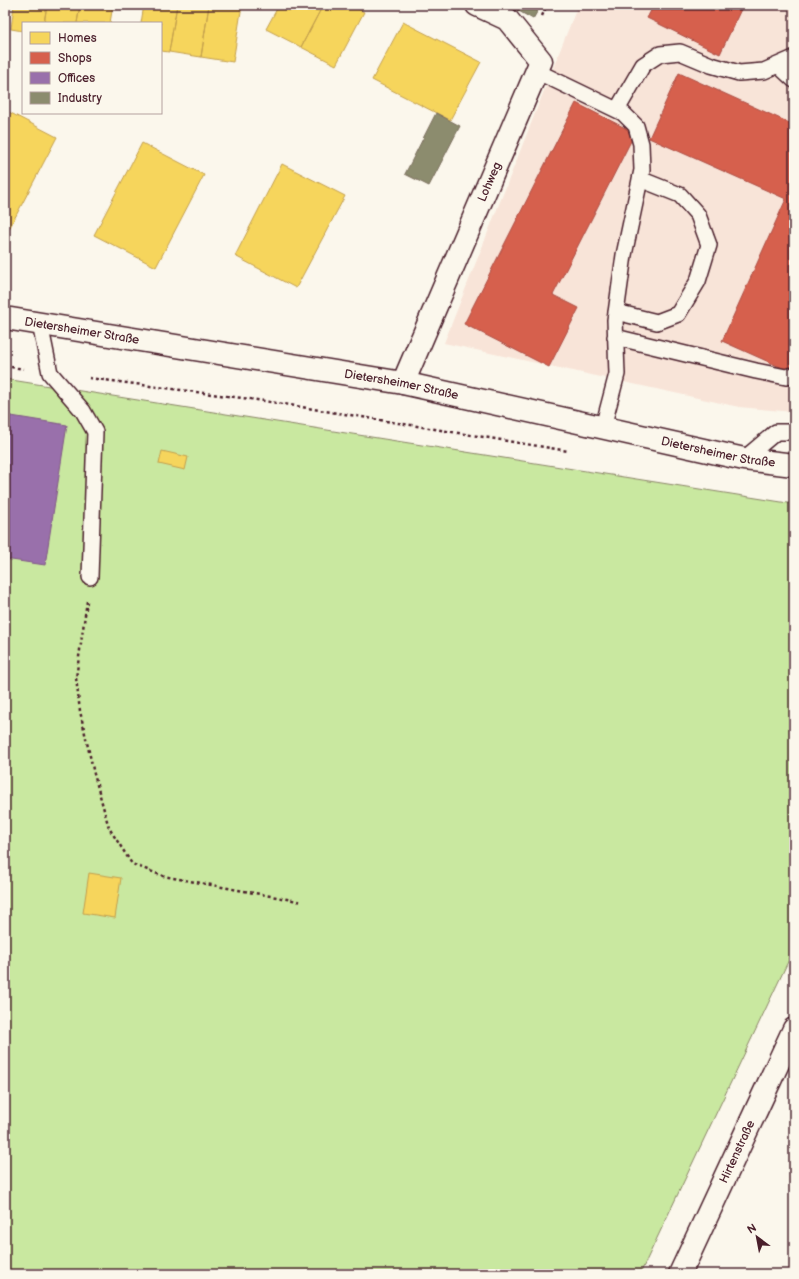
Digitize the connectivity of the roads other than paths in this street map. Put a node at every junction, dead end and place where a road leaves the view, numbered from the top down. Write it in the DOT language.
graph roads {
  1 [pos="477,5"];
  2 [pos="794,58"];
  3 [pos="778,65"];
  4 [pos="536,71"];
  5 [pos="794,80"];
  6 [pos="617,110"];
  7 [pos="640,179"];
  8 [pos="616,312"];
  9 [pos="5,318"];
  10 [pos="40,324"];
  11 [pos="615,337"];
  12 [pos="794,375"];
  13 [pos="403,383"];
  14 [pos="603,427"];
  15 [pos="794,432"];
  16 [pos="744,459"];
  17 [pos="794,465"];
  18 [pos="90,577"];
  19 [pos="794,1029"];
  20 [pos="680,1274"];
  1 -- 4 [label="street, Lohweg"];
  2 -- 3 [label="lane"];
  3 -- 5 [label="lane"];
  3 -- 6 [label="lane"];
  4 -- 6 [label="lane"];
  4 -- 13 [label="street, Lohweg"];
  6 -- 7 [label="lane"];
  7 -- 8 [label="lane"];
  7 -- 8 [label="lane"];
  8 -- 11 [label="lane"];
  9 -- 10 [label="street, Dietersheimer Straße"];
  10 -- 13 [label="street, Dietersheimer Straße"];
  10 -- 18 [label="lane"];
  11 -- 12 [label="lane"];
  11 -- 14 [label="lane"];
  13 -- 14 [label="street, Dietersheimer Straße"];
  14 -- 16 [label="street, Dietersheimer Straße"];
  15 -- 16 [label="lane"];
  16 -- 17 [label="street, Dietersheimer Straße"];
  19 -- 20 [label="street, Hirtenstraße"];
}
